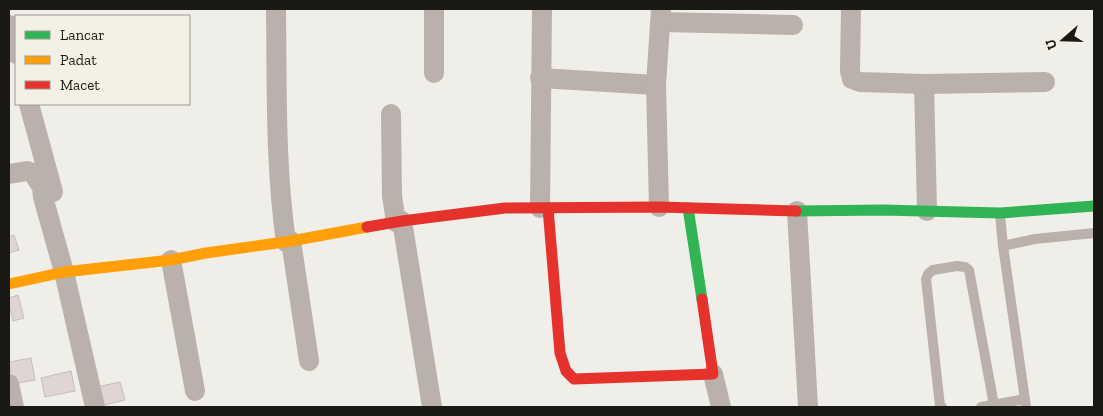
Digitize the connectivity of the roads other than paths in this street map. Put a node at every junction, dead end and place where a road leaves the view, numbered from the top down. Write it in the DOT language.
graph roads {
  1 [pos="276,9"];
  2 [pos="434,9"];
  3 [pos="542,9"];
  4 [pos="851,9"];
  5 [pos="661,15"];
  6 [pos="9,25"];
  7 [pos="793,25"];
  8 [pos="15,50"];
  9 [pos="434,73"];
  10 [pos="540,78"];
  11 [pos="1045,82"];
  12 [pos="924,84"];
  13 [pos="656,85"];
  14 [pos="29,105"];
  15 [pos="391,114"];
  16 [pos="9,174"];
  17 [pos="1094,206"];
  18 [pos="660,207"];
  19 [pos="544,208"];
  20 [pos="688,208"];
  21 [pos="798,211"];
  22 [pos="927,211"];
  23 [pos="1000,213"];
  24 [pos="399,222"];
  25 [pos="1094,233"];
  26 [pos="289,242"];
  27 [pos="1003,246"];
  28 [pos="171,260"];
  29 [pos="69,271"];
  30 [pos="9,284"];
  31 [pos="309,362"];
  32 [pos="713,374"];
  33 [pos="9,384"];
  34 [pos="195,391"];
  35 [pos="1026,403"];
  36 [pos="994,405"];
  37 [pos="14,407"];
  38 [pos="95,407"];
  39 [pos="432,407"];
  40 [pos="721,407"];
  41 [pos="808,407"];
  42 [pos="942,407"];
  43 [pos="980,407"];
  1 -- 26 [label="street"];
  2 -- 9 [label="street"];
  3 -- 10 [label="street"];
  4 -- 12 [label="street"];
  5 -- 7 [label="street"];
  5 -- 13 [label="street"];
  6 -- 8 [label="street"];
  10 -- 13 [label="street"];
  10 -- 19 [label="street"];
  11 -- 12 [label="street"];
  12 -- 22 [label="street"];
  13 -- 18 [label="street"];
  14 -- 29 [label="street"];
  15 -- 24 [label="street"];
  16 -- 29 [label="street"];
  17 -- 23 [label="street"];
  18 -- 19 [label="street"];
  18 -- 20 [label="street"];
  19 -- 24 [label="street"];
  19 -- 32 [label="street"];
  20 -- 21 [label="street"];
  20 -- 32 [label="street"];
  21 -- 22 [label="street"];
  21 -- 41 [label="street"];
  22 -- 23 [label="street"];
  23 -- 27 [label="lane"];
  24 -- 26 [label="street"];
  24 -- 39 [label="street"];
  25 -- 27 [label="lane"];
  26 -- 28 [label="street"];
  26 -- 31 [label="street"];
  27 -- 35 [label="lane"];
  28 -- 29 [label="street"];
  28 -- 34 [label="street"];
  29 -- 30 [label="street"];
  29 -- 38 [label="street"];
  32 -- 40 [label="street"];
  33 -- 37 [label="street"];
  35 -- 36 [label="lane"];
  36 -- 42 [label="lane"];
  36 -- 43 [label="lane"];
}
